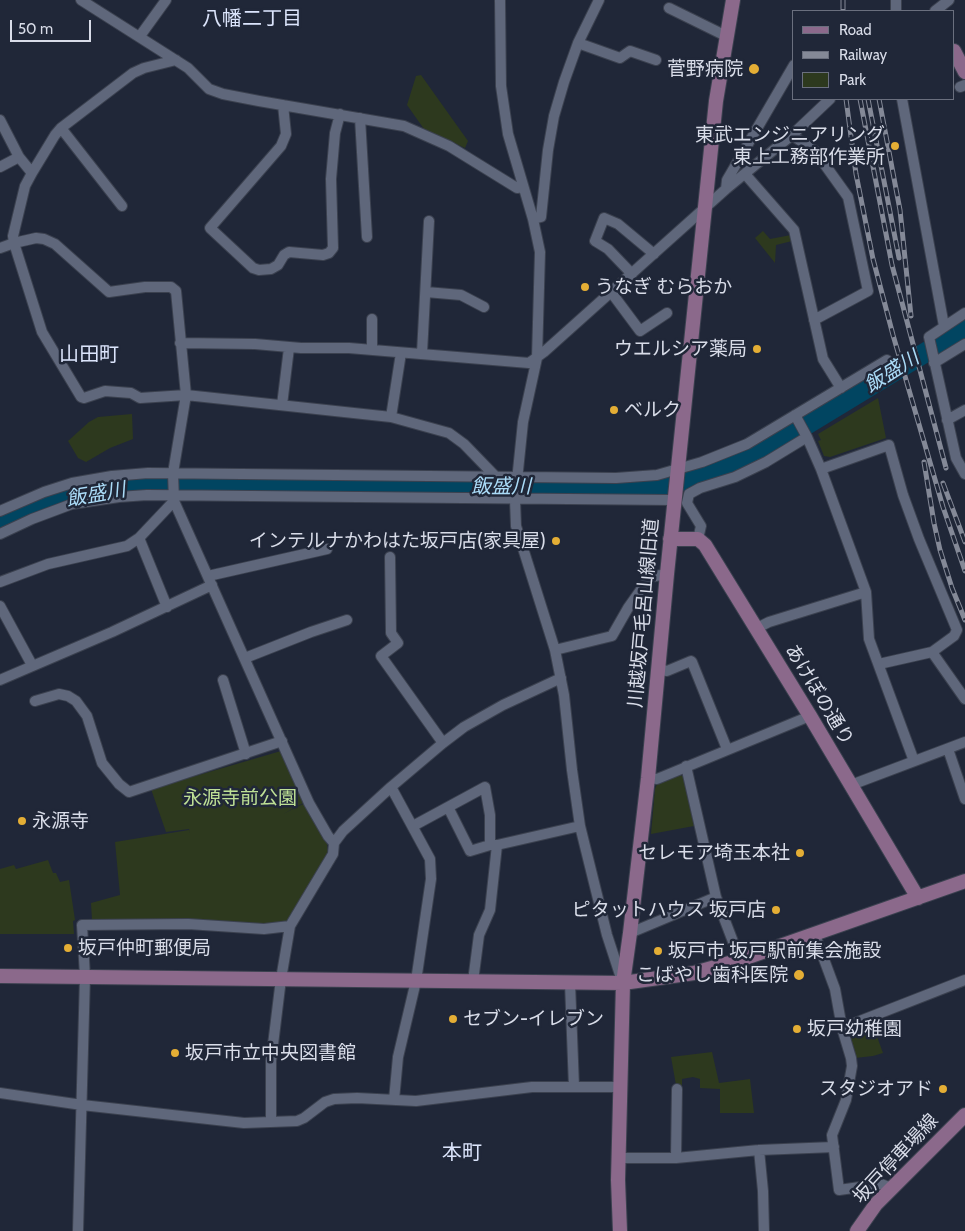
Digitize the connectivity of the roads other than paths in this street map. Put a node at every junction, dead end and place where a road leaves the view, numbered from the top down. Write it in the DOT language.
graph roads {
  1 [pos="81,0"];
  2 [pos="166,0"];
  3 [pos="500,0"];
  4 [pos="599,0"];
  5 [pos="733,0"];
  6 [pos="949,0"];
  7 [pos="669,8"];
  8 [pos="936,10"];
  9 [pos="140,36"];
  10 [pos="726,36"];
  11 [pos="578,43"];
  12 [pos="955,53"];
  13 [pos="176,60"];
  14 [pos="656,60"];
  15 [pos="792,68"];
  16 [pos="965,72"];
  17 [pos="829,100"];
  18 [pos="902,100"];
  19 [pos="283,105"];
  20 [pos="340,114"];
  21 [pos="360,118"];
  22 [pos="0,120"];
  23 [pos="61,128"];
  24 [pos="792,135"];
  25 [pos="19,157"];
  26 [pos="0,166"];
  27 [pos="32,172"];
  28 [pos="745,174"];
  29 [pos="523,187"];
  30 [pos="726,189"];
  31 [pos="122,206"];
  32 [pos="706,208"];
  33 [pos="534,219"];
  34 [pos="428,221"];
  35 [pos="367,237"];
  36 [pos="14,243"];
  37 [pos="0,248"];
  38 [pos="654,254"];
  39 [pos="632,274"];
  40 [pos="426,292"];
  41 [pos="612,292"];
  42 [pos="484,307"];
  43 [pos="666,313"];
  44 [pos="965,313"];
  45 [pos="372,319"];
  46 [pos="814,320"];
  47 [pos="944,326"];
  48 [pos="180,343"];
  49 [pos="965,344"];
  50 [pos="289,348"];
  51 [pos="372,350"];
  52 [pos="401,353"];
  53 [pos="422,353"];
  54 [pos="537,358"];
  55 [pos="887,360"];
  56 [pos="934,360"];
  57 [pos="842,388"];
  58 [pos="186,395"];
  59 [pos="282,405"];
  60 [pos="965,410"];
  61 [pos="795,416"];
  62 [pos="391,417"];
  63 [pos="947,420"];
  64 [pos="807,436"];
  65 [pos="821,469"];
  66 [pos="677,470"];
  67 [pos="173,473"];
  68 [pos="965,474"];
  69 [pos="496,477"];
  70 [pos="518,478"];
  71 [pos="675,497"];
  72 [pos="174,498"];
  73 [pos="515,499"];
  74 [pos="0,511"];
  75 [pos="0,534"];
  76 [pos="139,538"];
  77 [pos="670,539"];
  78 [pos="698,539"];
  79 [pos="326,549"];
  80 [pos="390,557"];
  81 [pos="667,574"];
  82 [pos="210,581"];
  83 [pos="0,582"];
  84 [pos="866,592"];
  85 [pos="0,606"];
  86 [pos="167,607"];
  87 [pos="347,620"];
  88 [pos="757,628"];
  89 [pos="555,650"];
  90 [pos="932,652"];
  91 [pos="245,658"];
  92 [pos="879,664"];
  93 [pos="32,665"];
  94 [pos="658,669"];
  95 [pos="561,678"];
  96 [pos="0,680"];
  97 [pos="223,680"];
  98 [pos="965,700"];
  99 [pos="34,701"];
  100 [pos="810,716"];
  101 [pos="282,741"];
  102 [pos="965,742"];
  103 [pos="443,743"];
  104 [pos="727,749"];
  105 [pos="948,749"];
  106 [pos="246,754"];
  107 [pos="914,761"];
  108 [pos="686,766"];
  109 [pos="648,778"];
  110 [pos="851,785"];
  111 [pos="391,787"];
  112 [pos="965,799"];
  113 [pos="448,806"];
  114 [pos="413,826"];
  115 [pos="580,826"];
  116 [pos="334,843"];
  117 [pos="494,845"];
  118 [pos="965,881"];
  119 [pos="716,897"];
  120 [pos="918,898"];
  121 [pos="290,926"];
  122 [pos="607,934"];
  123 [pos="815,935"];
  124 [pos="629,940"];
  125 [pos="740,960"];
  126 [pos="0,976"];
  127 [pos="84,976"];
  128 [pos="281,979"];
  129 [pos="965,980"];
  130 [pos="416,981"];
  131 [pos="473,981"];
  132 [pos="570,983"];
  133 [pos="623,983"];
  134 [pos="842,1028"];
  135 [pos="574,1087"];
  136 [pos="621,1088"];
  137 [pos="677,1089"];
  138 [pos="0,1093"];
  139 [pos="394,1100"];
  140 [pos="82,1105"];
  141 [pos="965,1114"];
  142 [pos="271,1121"];
  143 [pos="834,1147"];
  144 [pos="759,1150"];
  145 [pos="619,1158"];
  146 [pos="676,1158"];
  147 [pos="891,1188"];
  148 [pos="78,1231"];
  149 [pos="620,1231"];
  150 [pos="764,1231"];
  151 [pos="857,1231"];
  1 -- 9 [label="street"];
  2 -- 9 [label="street"];
  3 -- 29 [label="street"];
  4 -- 11 [label="street"];
  5 -- 10 [label="street, 川越坂戸毛呂山線旧道"];
  6 -- 8 [label="street"];
  7 -- 10 [label="street"];
  9 -- 13 [label="street"];
  10 -- 32 [label="street, 川越坂戸毛呂山線旧道"];
  11 -- 14 [label="street"];
  11 -- 33 [label="street"];
  12 -- 16 [label="street"];
  13 -- 19 [label="street"];
  13 -- 23 [label="street"];
  15 -- 30 [label="street"];
  17 -- 24 [label="street"];
  18 -- 47 [label="street"];
  19 -- 20 [label="street"];
  19 -- 20 [label="street"];
  20 -- 21 [label="street"];
  21 -- 29 [label="street"];
  21 -- 35 [label="street"];
  22 -- 25 [label="street"];
  23 -- 27 [label="street"];
  23 -- 31 [label="street"];
  24 -- 28 [label="street"];
  24 -- 46 [label="street"];
  25 -- 26 [label="street"];
  25 -- 27 [label="street"];
  27 -- 36 [label="street"];
  28 -- 30 [label="street"];
  28 -- 46 [label="street"];
  29 -- 33 [label="street"];
  30 -- 32 [label="street"];
  32 -- 38 [label="street"];
  32 -- 66 [label="street, 川越坂戸毛呂山線旧道"];
  33 -- 54 [label="street"];
  34 -- 40 [label="street"];
  36 -- 37 [label="street"];
  36 -- 48 [label="street"];
  36 -- 58 [label="street"];
  38 -- 39 [label="street"];
  38 -- 39 [label="street"];
  39 -- 41 [label="street"];
  40 -- 42 [label="street"];
  40 -- 53 [label="street"];
  41 -- 43 [label="street"];
  41 -- 54 [label="street"];
  44 -- 47 [label="street"];
  45 -- 51 [label="street"];
  46 -- 57 [label="street"];
  47 -- 56 [label="street"];
  48 -- 50 [label="street"];
  48 -- 58 [label="street"];
  49 -- 56 [label="street"];
  50 -- 51 [label="street"];
  50 -- 59 [label="street"];
  51 -- 52 [label="street"];
  52 -- 53 [label="street"];
  52 -- 62 [label="street"];
  53 -- 54 [label="street"];
  54 -- 70 [label="street"];
  55 -- 57 [label="street"];
  56 -- 63 [label="street"];
  57 -- 61 [label="street"];
  58 -- 59 [label="street"];
  58 -- 67 [label="street"];
  59 -- 62 [label="street"];
  60 -- 63 [label="street"];
  61 -- 64 [label="street"];
  61 -- 66 [label="street"];
  62 -- 69 [label="street"];
  63 -- 68 [label="street"];
  64 -- 65 [label="street"];
  64 -- 78 [label="street"];
  65 -- 84 [label="street"];
  65 -- 90 [label="street"];
  66 -- 70 [label="street"];
  66 -- 71 [label="street, 川越坂戸毛呂山線旧道"];
  67 -- 69 [label="street"];
  67 -- 72 [label="street"];
  67 -- 74 [label="street"];
  69 -- 70 [label="street"];
  70 -- 73 [label="street"];
  71 -- 73 [label="street"];
  71 -- 77 [label="street, 川越坂戸毛呂山線旧道"];
  72 -- 73 [label="street"];
  72 -- 75 [label="street"];
  72 -- 76 [label="street"];
  72 -- 82 [label="street"];
  73 -- 89 [label="street"];
  76 -- 83 [label="street"];
  76 -- 86 [label="street"];
  77 -- 78 [label="street"];
  77 -- 81 [label="street, 川越坂戸毛呂山線旧道"];
  78 -- 88 [label="street, あけぼの通り"];
  79 -- 82 [label="street"];
  80 -- 103 [label="street"];
  81 -- 89 [label="street"];
  81 -- 94 [label="street, 川越坂戸毛呂山線旧道"];
  82 -- 86 [label="street"];
  82 -- 91 [label="street"];
  84 -- 88 [label="street"];
  84 -- 92 [label="street"];
  85 -- 93 [label="street"];
  86 -- 93 [label="street"];
  87 -- 91 [label="street"];
  88 -- 100 [label="street, あけぼの通り"];
  89 -- 95 [label="street"];
  90 -- 92 [label="street"];
  90 -- 98 [label="street"];
  91 -- 101 [label="street"];
  92 -- 107 [label="street"];
  93 -- 96 [label="street"];
  94 -- 104 [label="street"];
  94 -- 109 [label="street, 川越坂戸毛呂山線旧道"];
  95 -- 103 [label="street"];
  95 -- 115 [label="street"];
  97 -- 106 [label="street"];
  99 -- 106 [label="street"];
  100 -- 104 [label="street"];
  100 -- 110 [label="street, あけぼの通り"];
  101 -- 106 [label="street"];
  101 -- 116 [label="street"];
  102 -- 105 [label="street"];
  103 -- 111 [label="street"];
  104 -- 108 [label="street"];
  105 -- 107 [label="street"];
  105 -- 112 [label="street"];
  107 -- 110 [label="street"];
  108 -- 109 [label="street"];
  108 -- 119 [label="street"];
  109 -- 124 [label="street, 川越坂戸毛呂山線旧道"];
  110 -- 120 [label="street, あけぼの通り"];
  111 -- 114 [label="street"];
  111 -- 116 [label="street"];
  113 -- 114 [label="street"];
  113 -- 117 [label="street"];
  113 -- 117 [label="street"];
  114 -- 130 [label="street"];
  115 -- 117 [label="street"];
  115 -- 122 [label="street"];
  116 -- 121 [label="street"];
  117 -- 131 [label="street"];
  118 -- 120 [label="street"];
  119 -- 124 [label="street"];
  119 -- 125 [label="street"];
  120 -- 123 [label="street"];
  121 -- 127 [label="street"];
  121 -- 128 [label="street"];
  122 -- 124 [label="street"];
  122 -- 133 [label="street"];
  123 -- 125 [label="street"];
  123 -- 134 [label="street"];
  124 -- 133 [label="street, 川越坂戸毛呂山線旧道"];
  125 -- 133 [label="street"];
  126 -- 127 [label="street"];
  127 -- 128 [label="street"];
  127 -- 140 [label="street"];
  128 -- 130 [label="street"];
  128 -- 142 [label="street"];
  129 -- 134 [label="street"];
  130 -- 131 [label="street"];
  130 -- 139 [label="street"];
  131 -- 132 [label="street"];
  132 -- 133 [label="street"];
  132 -- 135 [label="street"];
  133 -- 136 [label="street, 川越坂戸毛呂山線旧道"];
  134 -- 143 [label="street"];
  135 -- 136 [label="street"];
  135 -- 139 [label="street"];
  136 -- 145 [label="street, 川越坂戸毛呂山線旧道"];
  137 -- 146 [label="street"];
  138 -- 140 [label="street"];
  139 -- 142 [label="street"];
  140 -- 142 [label="street"];
  140 -- 148 [label="street"];
  141 -- 147 [label="street, 坂戸停車場線"];
  143 -- 144 [label="street"];
  143 -- 147 [label="street"];
  144 -- 146 [label="street"];
  144 -- 150 [label="street"];
  145 -- 146 [label="street"];
  145 -- 149 [label="street, 川越坂戸毛呂山線旧道"];
  147 -- 151 [label="street, 坂戸停車場線"];
}
